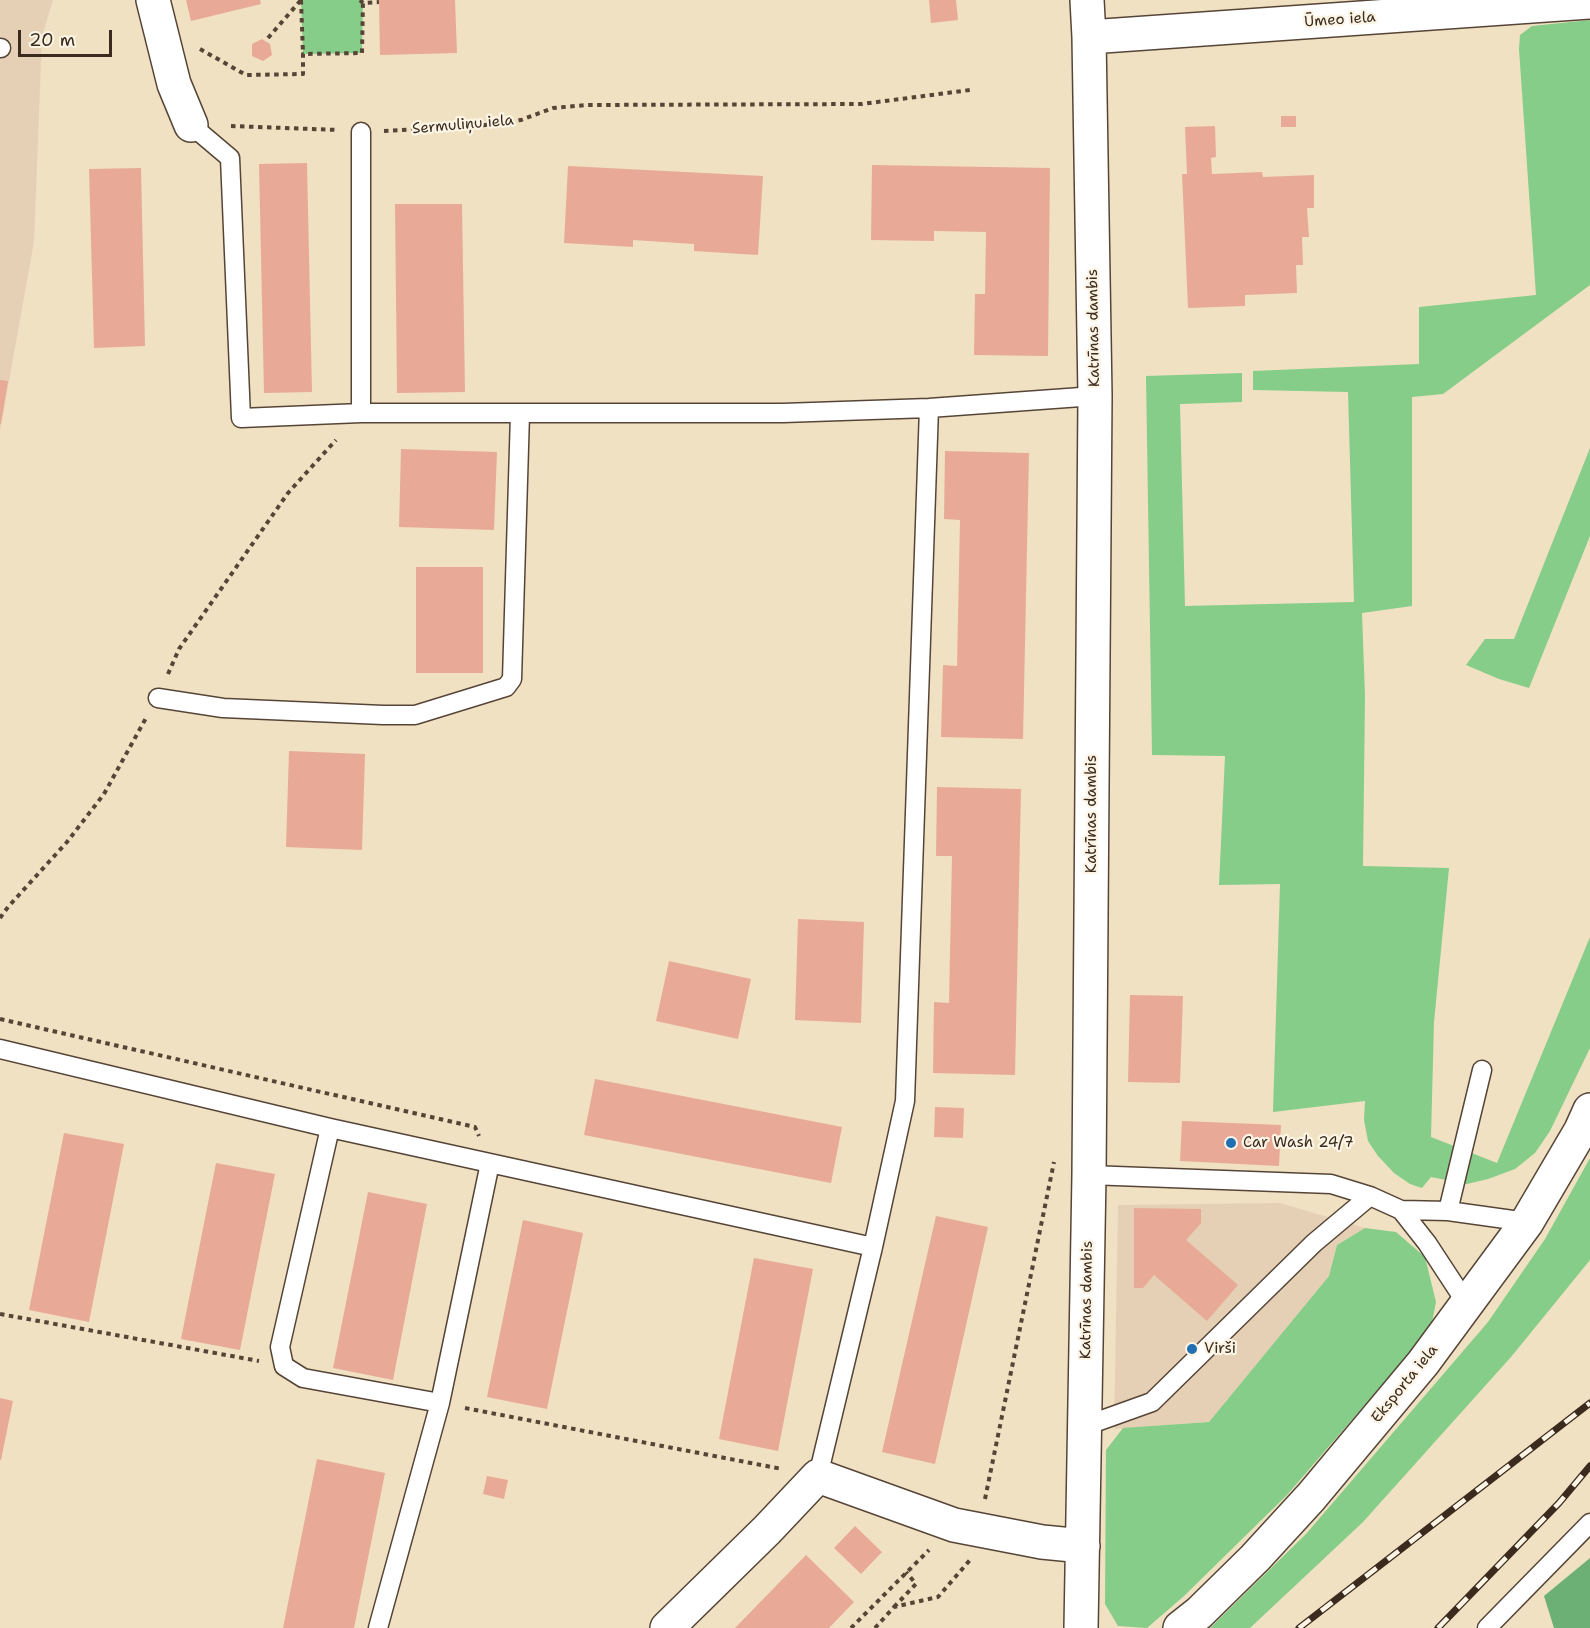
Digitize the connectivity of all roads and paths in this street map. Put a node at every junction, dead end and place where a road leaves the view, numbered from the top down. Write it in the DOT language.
graph roads {
  1 [pos="153,0"];
  2 [pos="301,0"];
  3 [pos="1087,0"];
  4 [pos="362,1"];
  5 [pos="379,2"];
  6 [pos="1590,2"];
  7 [pos="1089,37"];
  8 [pos="268,38"];
  9 [pos="166,52"];
  10 [pos="303,54"];
  11 [pos="970,90"];
  12 [pos="191,125"];
  13 [pos="361,132"];
  14 [pos="1095,396"];
  15 [pos="929,408"];
  16 [pos="361,413"];
  17 [pos="520,414"];
  18 [pos="158,698"];
  19 [pos="0,918"];
  20 [pos="0,1019"];
  21 [pos="0,1049"];
  22 [pos="1482,1070"];
  23 [pos="1590,1110"];
  24 [pos="330,1128"];
  25 [pos="1055,1160"];
  26 [pos="490,1164"];
  27 [pos="1089,1174"];
  28 [pos="1370,1196"];
  29 [pos="1401,1210"];
  30 [pos="1448,1211"];
  31 [pos="1527,1222"];
  32 [pos="873,1247"];
  33 [pos="1467,1304"];
  34 [pos="0,1314"];
  35 [pos="284,1366"];
  36 [pos="440,1403"];
  37 [pos="1085,1426"];
  38 [pos="818,1476"];
  39 [pos="1590,1523"];
  40 [pos="979,1529"];
  41 [pos="1083,1546"];
  42 [pos="919,1559"];
  43 [pos="906,1572"];
  44 [pos="894,1607"];
  45 [pos="378,1628"];
  46 [pos="667,1628"];
  47 [pos="851,1628"];
  48 [pos="875,1628"];
  49 [pos="1081,1628"];
  50 [pos="1180,1628"];
  51 [pos="1487,1628"];
  1 -- 9 [label="street"];
  2 -- 8 [label="path"];
  2 -- 10 [label="path"];
  3 -- 7 [label="street, Katrīnas dambis"];
  4 -- 5 [label="path"];
  4 -- 10 [label="path"];
  6 -- 7 [label="street, Ūmeo iela"];
  7 -- 14 [label="street, Katrīnas dambis"];
  9 -- 10 [label="path"];
  9 -- 12 [label="street"];
  11 -- 13 [label="path, Sermuliņu iela"];
  12 -- 13 [label="path, Sermuliņu iela"];
  12 -- 16 [label="lane"];
  13 -- 16 [label="lane"];
  14 -- 15 [label="lane"];
  14 -- 27 [label="street, Katrīnas dambis"];
  15 -- 17 [label="lane"];
  15 -- 32 [label="lane"];
  16 -- 17 [label="lane"];
  16 -- 18 [label="path"];
  17 -- 18 [label="lane"];
  18 -- 19 [label="path"];
  20 -- 26 [label="path"];
  21 -- 24 [label="lane"];
  22 -- 30 [label="lane"];
  23 -- 31 [label="street, Eksporta iela"];
  24 -- 26 [label="lane"];
  24 -- 35 [label="lane"];
  25 -- 40 [label="path"];
  26 -- 32 [label="lane"];
  26 -- 36 [label="lane"];
  27 -- 28 [label="lane"];
  27 -- 37 [label="street, Katrīnas dambis"];
  28 -- 29 [label="lane"];
  28 -- 37 [label="lane"];
  29 -- 30 [label="lane"];
  29 -- 33 [label="lane"];
  30 -- 31 [label="lane"];
  31 -- 33 [label="street, Eksporta iela"];
  32 -- 38 [label="lane"];
  33 -- 50 [label="street, Eksporta iela"];
  34 -- 35 [label="path"];
  35 -- 36 [label="lane"];
  36 -- 38 [label="path"];
  36 -- 45 [label="lane"];
  37 -- 41 [label="street, Katrīnas dambis"];
  38 -- 40 [label="street"];
  38 -- 46 [label="street"];
  39 -- 51 [label="lane"];
  40 -- 41 [label="street"];
  40 -- 44 [label="path"];
  41 -- 49 [label="street, Katrīnas dambis"];
  42 -- 43 [label="path"];
  43 -- 44 [label="path"];
  43 -- 47 [label="path"];
  44 -- 48 [label="path"];
}
